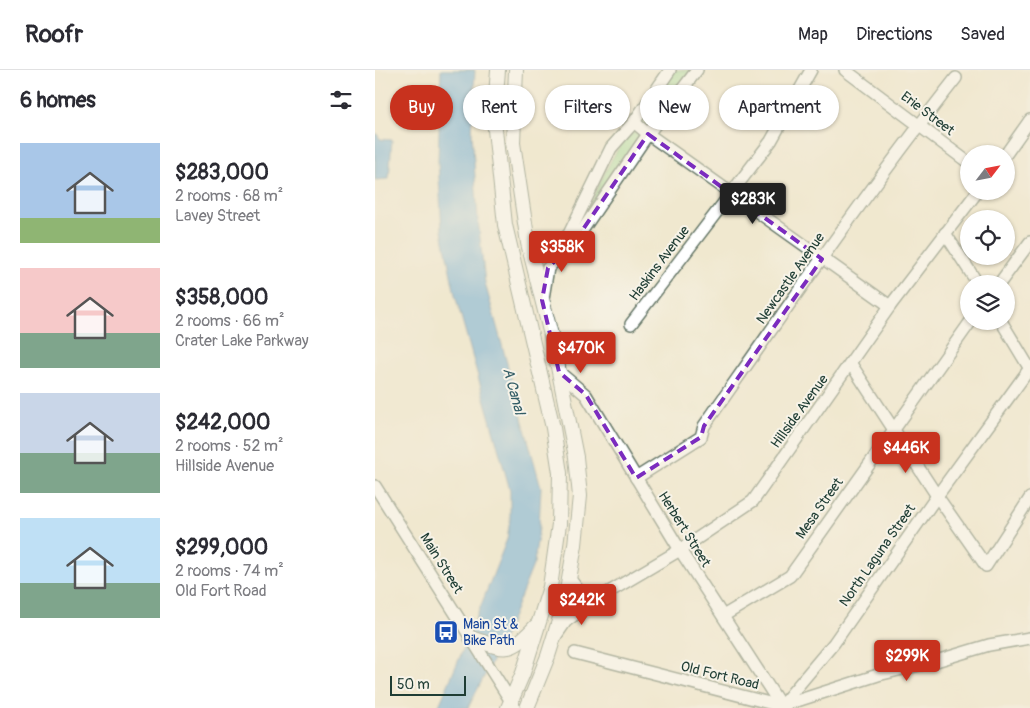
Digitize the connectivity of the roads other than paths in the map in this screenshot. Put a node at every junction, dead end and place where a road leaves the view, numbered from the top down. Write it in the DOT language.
graph roads {
  1 [pos="498,70"];
  2 [pos="516,70"];
  3 [pos="670,70"];
  4 [pos="697,70"];
  5 [pos="811,70"];
  6 [pos="845,70"];
  7 [pos="956,78"];
  8 [pos="1030,120"];
  9 [pos="634,122"];
  10 [pos="919,125"];
  11 [pos="649,134"];
  12 [pos="1012,145"];
  13 [pos="960,156"];
  14 [pos="732,193"];
  15 [pos="971,200"];
  16 [pos="526,232"];
  17 [pos="945,233"];
  18 [pos="1030,242"];
  19 [pos="821,259"];
  20 [pos="972,275"];
  21 [pos="1006,275"];
  22 [pos="542,300"];
  23 [pos="890,306"];
  24 [pos="631,324"];
  25 [pos="964,330"];
  26 [pos="1007,330"];
  27 [pos="851,364"];
  28 [pos="1030,368"];
  29 [pos="559,372"];
  30 [pos="893,429"];
  31 [pos="636,478"];
  32 [pos="375,486"];
  33 [pos="937,496"];
  34 [pos="1030,498"];
  35 [pos="680,550"];
  36 [pos="569,578"];
  37 [pos="597,599"];
  38 [pos="723,616"];
  39 [pos="538,623"];
  40 [pos="467,632"];
  41 [pos="553,638"];
  42 [pos="1030,638"];
  43 [pos="575,653"];
  44 [pos="511,706"];
  45 [pos="780,707"];
  46 [pos="527,708"];
  1 -- 39 [label="main road"];
  2 -- 16 [label="main road"];
  3 -- 9 [label="street"];
  4 -- 11 [label="street"];
  5 -- 14 [label="street, Haskins Avenue"];
  6 -- 10 [label="street, Erie Street"];
  7 -- 10 [label="street, Newcastle Avenue"];
  8 -- 12 [label="street"];
  9 -- 11 [label="street"];
  9 -- 16 [label="street"];
  10 -- 13 [label="street, Erie Street"];
  10 -- 19 [label="street, Newcastle Avenue"];
  11 -- 14 [label="street"];
  11 -- 22 [label="street"];
  14 -- 19 [label="street"];
  14 -- 24 [label="street, Haskins Avenue"];
  15 -- 17 [label="street, Hillside Avenue"];
  16 -- 22 [label="main road"];
  17 -- 20 [label="street"];
  17 -- 23 [label="street, Hillside Avenue"];
  18 -- 21 [label="street"];
  19 -- 23 [label="street"];
  19 -- 31 [label="street, Newcastle Avenue"];
  22 -- 29 [label="main road"];
  23 -- 27 [label="street, Hillside Avenue"];
  25 -- 30 [label="street, Mesa Street"];
  26 -- 28 [label="street"];
  27 -- 30 [label="street"];
  27 -- 35 [label="street, Hillside Avenue"];
  28 -- 33 [label="street, North Laguna Street"];
  29 -- 31 [label="street, Herbert Street"];
  29 -- 36 [label="main road"];
  30 -- 33 [label="street"];
  30 -- 38 [label="street, Mesa Street"];
  31 -- 35 [label="street, Herbert Street"];
  32 -- 40 [label="street, Main Street"];
  33 -- 34 [label="street"];
  33 -- 45 [label="street, North Laguna Street"];
  35 -- 37 [label="street, Hillside Avenue"];
  35 -- 38 [label="street, Herbert Street"];
  36 -- 37 [label="street"];
  36 -- 41 [label="main road"];
  37 -- 41 [label="street, Hillside Avenue"];
  38 -- 45 [label="street, Herbert Street"];
  39 -- 40 [label="main road"];
  39 -- 44 [label="main road"];
  40 -- 44 [label="street, Main Street"];
  41 -- 46 [label="main road"];
  42 -- 45 [label="street"];
  43 -- 45 [label="street, Old Fort Road"];
}
